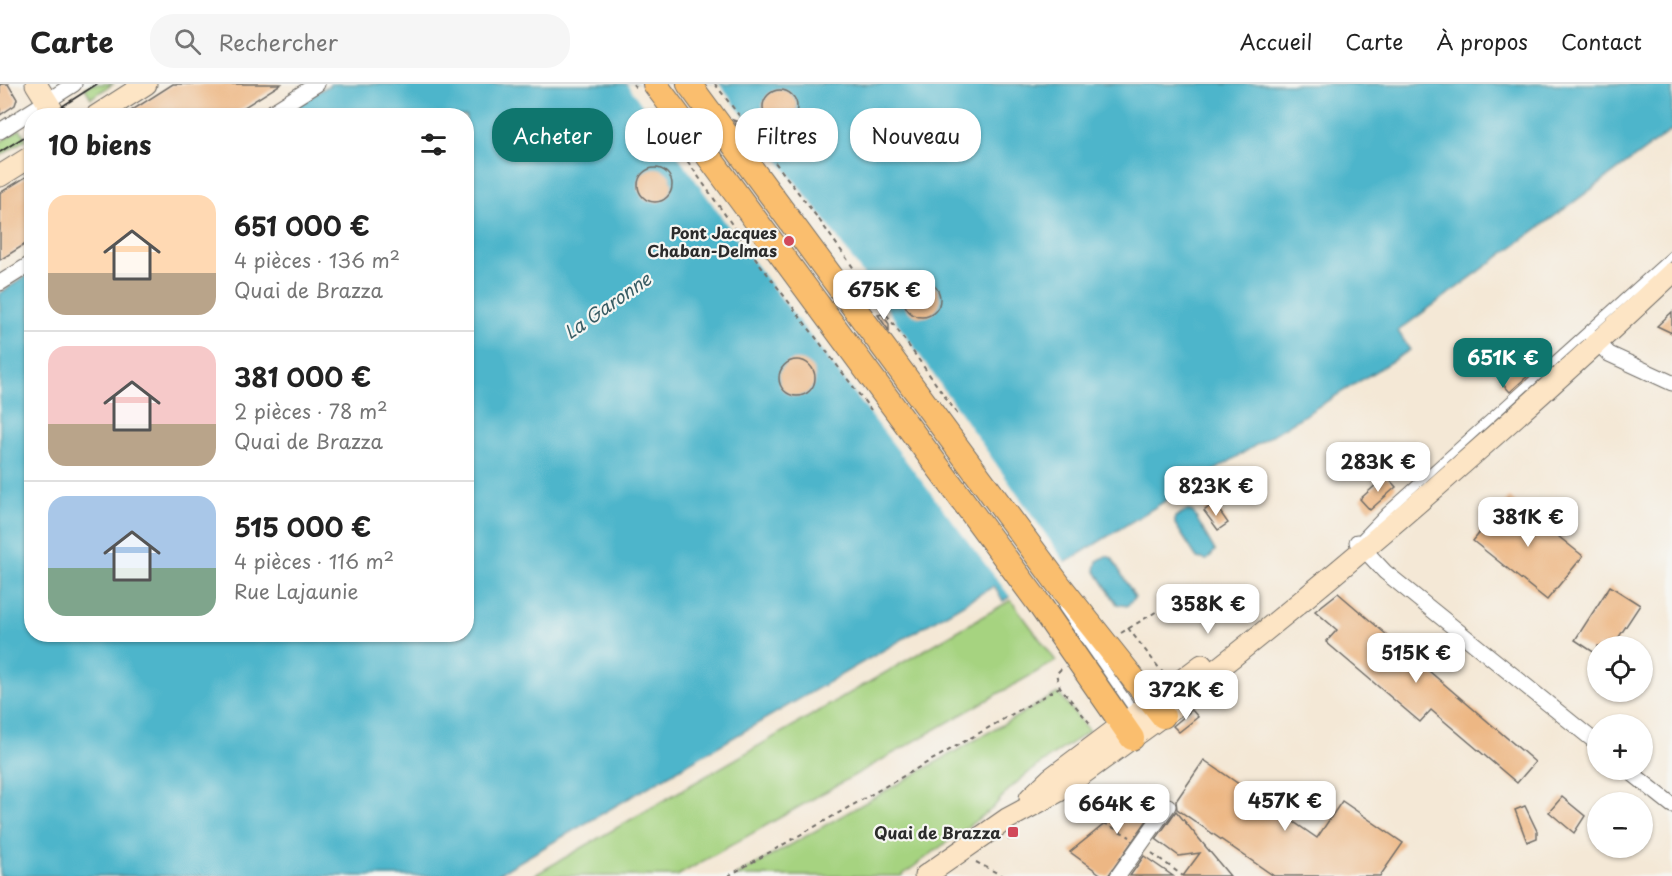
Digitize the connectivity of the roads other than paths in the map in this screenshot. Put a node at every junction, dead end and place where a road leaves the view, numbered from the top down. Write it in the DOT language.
graph roads {
  1 [pos="74,84"];
  2 [pos="132,84"];
  3 [pos="146,84"];
  4 [pos="317,84"];
  5 [pos="655,84"];
  6 [pos="666,84"];
  7 [pos="678,84"];
  8 [pos="689,84"];
  9 [pos="46,100"];
  10 [pos="95,108"];
  11 [pos="108,108"];
  12 [pos="279,108"];
  13 [pos="24,114"];
  14 [pos="0,130"];
  15 [pos="24,152"];
  16 [pos="24,161"];
  17 [pos="0,167"];
  18 [pos="0,176"];
  19 [pos="1672,255"];
  20 [pos="1672,263"];
  21 [pos="24,268"];
  22 [pos="1672,273"];
  23 [pos="1672,281"];
  24 [pos="0,283"];
  25 [pos="1599,344"];
  26 [pos="1672,383"];
  27 [pos="1366,552"];
  28 [pos="1048,593"];
  29 [pos="1142,721"];
  30 [pos="1587,735"];
  31 [pos="1641,780"];
  32 [pos="1672,805"];
  33 [pos="1168,806"];
  34 [pos="925,876"];
  35 [pos="1118,876"];
  1 -- 9 [label="street"];
  2 -- 10 [label="main road"];
  3 -- 11 [label="main road"];
  4 -- 12 [label="street"];
  5 -- 28 [label="main road"];
  6 -- 28 [label="lane"];
  7 -- 28 [label="lane"];
  8 -- 28 [label="main road"];
  13 -- 14 [label="street"];
  15 -- 17 [label="main road"];
  16 -- 18 [label="main road"];
  19 -- 27 [label="lane"];
  20 -- 25 [label="main road"];
  21 -- 24 [label="street"];
  22 -- 25 [label="main road"];
  23 -- 25 [label="lane"];
  25 -- 26 [label="street"];
  25 -- 27 [label="main road"];
  27 -- 29 [label="main road"];
  27 -- 29 [label="main road"];
  27 -- 30 [label="street"];
  28 -- 29 [label="main road"];
  28 -- 29 [label="main road"];
  28 -- 29 [label="lane"];
  29 -- 34 [label="main road"];
  31 -- 32 [label="street"];
  33 -- 35 [label="street"];
}
